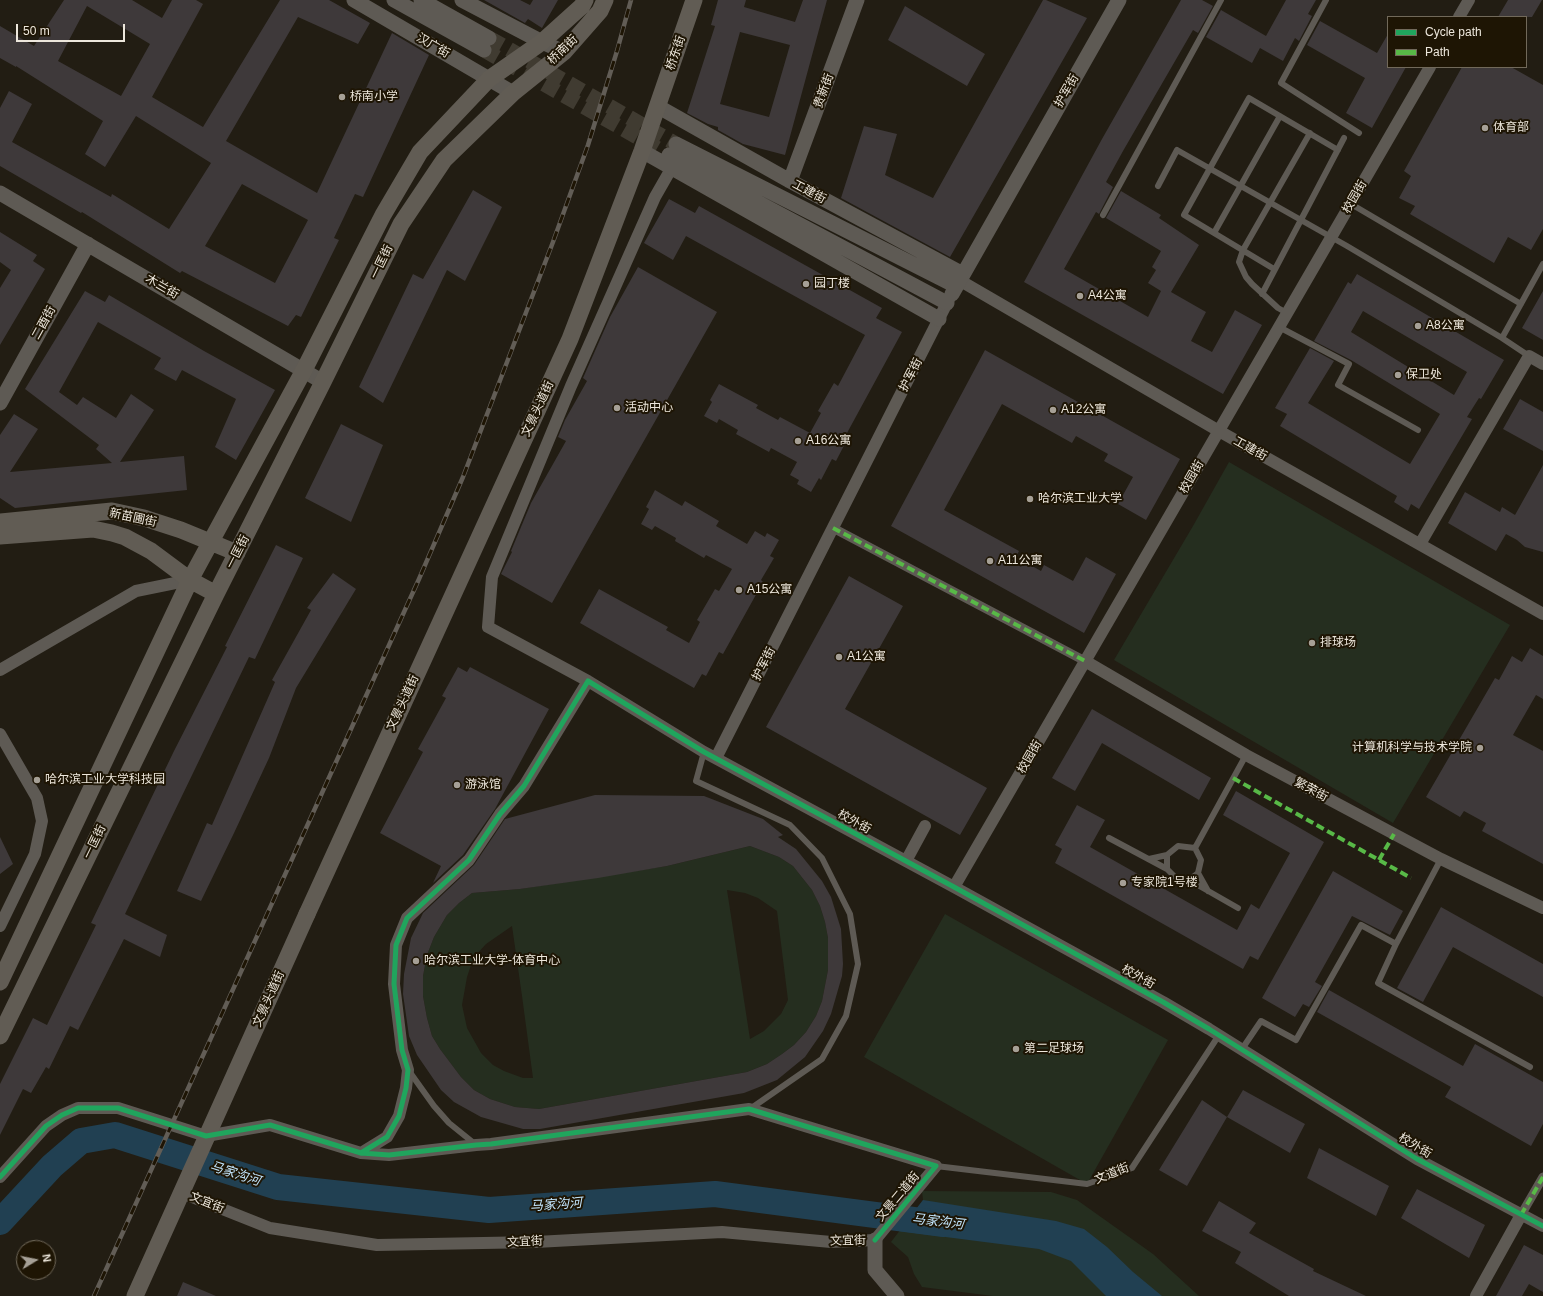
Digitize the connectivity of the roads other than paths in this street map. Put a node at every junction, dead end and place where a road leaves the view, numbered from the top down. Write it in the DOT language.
graph roads {
  1 [pos="354,0"];
  2 [pos="394,0"];
  3 [pos="421,0"];
  4 [pos="462,0"];
  5 [pos="585,0"];
  6 [pos="605,0"];
  7 [pos="694,0"];
  8 [pos="857,0"];
  9 [pos="1119,0"];
  10 [pos="1221,0"];
  11 [pos="1326,0"];
  12 [pos="1469,0"];
  13 [pos="1460,16"];
  14 [pos="542,42"];
  15 [pos="564,52"];
  16 [pos="1429,68"];
  17 [pos="489,79"];
  18 [pos="513,93"];
  19 [pos="657,106"];
  20 [pos="1280,116"];
  21 [pos="1359,133"];
  22 [pos="1310,134"];
  23 [pos="1344,138"];
  24 [pos="642,150"];
  25 [pos="1338,150"];
  26 [pos="672,156"];
  27 [pos="1210,169"];
  28 [pos="790,181"];
  29 [pos="1158,186"];
  30 [pos="1241,186"];
  31 [pos="0,193"];
  32 [pos="1270,203"];
  33 [pos="1350,204"];
  34 [pos="1103,215"];
  35 [pos="1300,220"];
  36 [pos="1214,233"];
  37 [pos="1331,238"];
  38 [pos="88,244"];
  39 [pos="1243,250"];
  40 [pos="1543,264"];
  41 [pos="1274,269"];
  42 [pos="955,287"];
  43 [pos="1262,294"];
  44 [pos="1521,304"];
  45 [pos="1287,313"];
  46 [pos="939,319"];
  47 [pos="1280,327"];
  48 [pos="1502,338"];
  49 [pos="1529,356"];
  50 [pos="1543,364"];
  51 [pos="304,370"];
  52 [pos="323,382"];
  53 [pos="0,403"];
  54 [pos="1418,430"];
  55 [pos="1219,431"];
  56 [pos="0,522"];
  57 [pos="833,528"];
  58 [pos="0,536"];
  59 [pos="211,542"];
  60 [pos="1420,544"];
  61 [pos="237,553"];
  62 [pos="190,580"];
  63 [pos="216,594"];
  64 [pos="1543,614"];
  65 [pos="1085,661"];
  66 [pos="0,670"];
  67 [pos="588,681"];
  68 [pos="0,734"];
  69 [pos="704,752"];
  70 [pos="1246,755"];
  71 [pos="716,758"];
  72 [pos="925,826"];
  73 [pos="1109,838"];
  74 [pos="1195,848"];
  75 [pos="1167,855"];
  76 [pos="1148,859"];
  77 [pos="1441,859"];
  78 [pos="906,861"];
  79 [pos="1167,869"];
  80 [pos="1198,873"];
  81 [pos="1189,880"];
  82 [pos="954,887"];
  83 [pos="1208,891"];
  84 [pos="1238,908"];
  85 [pos="1543,908"];
  86 [pos="0,926"];
  87 [pos="1396,944"];
  88 [pos="0,982"];
  89 [pos="1219,1035"];
  90 [pos="0,1036"];
  91 [pos="1242,1050"];
  92 [pos="1530,1067"];
  93 [pos="408,1070"];
  94 [pos="749,1109"];
  95 [pos="476,1145"];
  96 [pos="361,1153"];
  97 [pos="933,1171"];
  98 [pos="0,1177"];
  99 [pos="1543,1177"];
  100 [pos="182,1193"];
  101 [pos="1522,1215"];
  102 [pos="1543,1226"];
  103 [pos="875,1240"];
  104 [pos="135,1296"];
  105 [pos="897,1296"];
  106 [pos="1476,1296"];
  1 -- 17 [label="street, 汉广街"];
  2 -- 3 [label="street, 汉广街"];
  4 -- 14 [label="street"];
  5 -- 14 [label="main road, 桥南街"];
  6 -- 15 [label="main road, 桥南街"];
  7 -- 19 [label="main road, 桥东街"];
  8 -- 28 [label="street, 贵新街"];
  9 -- 42 [label="street, 护军街"];
  10 -- 34 [label="lane"];
  11 -- 21 [label="lane"];
  12 -- 13 [label="street"];
  14 -- 15 [label="street"];
  14 -- 17 [label="main road, 桥南街"];
  15 -- 18 [label="main road, 桥南街"];
  16 -- 33 [label="street, 校园街"];
  17 -- 18 [label="street, 汉广街"];
  17 -- 51 [label="main road, 一匡街"];
  18 -- 52 [label="main road, 一匡街"];
  19 -- 24 [label="main road, 文景头道街"];
  19 -- 28 [label="street, 工建街"];
  20 -- 22 [label="lane"];
  20 -- 27 [label="lane"];
  20 -- 30 [label="lane"];
  22 -- 25 [label="lane"];
  22 -- 32 [label="lane"];
  23 -- 25 [label="lane"];
  24 -- 26 [label="street, 工建街"];
  24 -- 100 [label="main road, 文景头道街, bridge"];
  25 -- 35 [label="lane"];
  26 -- 42 [label="street, 工建街"];
  26 -- 46 [label="street, 工建街"];
  26 -- 67 [label="street, 校外街"];
  27 -- 29 [label="lane"];
  27 -- 30 [label="lane"];
  27 -- 36 [label="lane"];
  28 -- 42 [label="street, 工建街"];
  30 -- 32 [label="lane"];
  30 -- 36 [label="lane"];
  31 -- 38 [label="street, 木兰街"];
  32 -- 35 [label="lane"];
  32 -- 39 [label="lane"];
  33 -- 37 [label="street, 校园街"];
  33 -- 44 [label="lane"];
  35 -- 37 [label="lane"];
  35 -- 41 [label="lane"];
  36 -- 39 [label="lane"];
  37 -- 45 [label="street, 校园街"];
  37 -- 48 [label="lane"];
  38 -- 51 [label="street, 木兰街"];
  38 -- 53 [label="street, 二酉街"];
  39 -- 41 [label="lane"];
  39 -- 43 [label="lane"];
  40 -- 44 [label="lane"];
  41 -- 43 [label="lane"];
  42 -- 46 [label="street, 护军街"];
  42 -- 55 [label="street, 工建街"];
  43 -- 45 [label="lane"];
  44 -- 48 [label="lane"];
  45 -- 47 [label="street, 校园街"];
  46 -- 57 [label="street, 护军街"];
  47 -- 54 [label="lane"];
  47 -- 55 [label="street, 校园街"];
  48 -- 49 [label="lane"];
  49 -- 50 [label="street"];
  49 -- 60 [label="street"];
  51 -- 52 [label="street, 木兰街"];
  51 -- 59 [label="main road, 一匡街"];
  52 -- 61 [label="main road, 一匡街"];
  55 -- 60 [label="street, 工建街"];
  55 -- 65 [label="street, 校园街"];
  56 -- 59 [label="main road, 新苗圃街"];
  57 -- 65 [label="street"];
  57 -- 71 [label="street, 护军街"];
  58 -- 62 [label="main road, 新苗圃街"];
  59 -- 61 [label="main road, 新苗圃街"];
  59 -- 62 [label="main road, 一匡街"];
  60 -- 64 [label="street, 工建街"];
  61 -- 63 [label="main road, 一匡街"];
  62 -- 63 [label="main road, 新苗圃街"];
  62 -- 66 [label="street"];
  62 -- 88 [label="main road, 一匡街"];
  63 -- 90 [label="main road, 一匡街"];
  65 -- 70 [label="street, 繁荣街"];
  65 -- 82 [label="street, 校园街"];
  67 -- 69 [label="street, 校外街"];
  67 -- 93 [label="street"];
  68 -- 86 [label="street"];
  69 -- 71 [label="street, 校外街"];
  69 -- 94 [label="lane"];
  70 -- 74 [label="lane"];
  70 -- 77 [label="street, 繁荣街"];
  71 -- 78 [label="street, 校外街"];
  72 -- 78 [label="street"];
  73 -- 76 [label="lane"];
  74 -- 75 [label="lane"];
  74 -- 80 [label="lane"];
  75 -- 76 [label="lane"];
  75 -- 79 [label="lane"];
  76 -- 79 [label="lane"];
  77 -- 85 [label="street, 繁荣街"];
  77 -- 87 [label="lane"];
  78 -- 82 [label="street, 校外街"];
  79 -- 81 [label="lane"];
  80 -- 81 [label="lane"];
  80 -- 83 [label="lane"];
  81 -- 83 [label="lane"];
  82 -- 89 [label="street, 校外街"];
  83 -- 84 [label="lane"];
  87 -- 91 [label="lane"];
  87 -- 92 [label="lane"];
  89 -- 91 [label="street, 校外街"];
  89 -- 97 [label="lane, 文道街"];
  91 -- 101 [label="street, 校外街"];
  93 -- 95 [label="lane"];
  93 -- 96 [label="street"];
  94 -- 95 [label="street"];
  94 -- 97 [label="street"];
  95 -- 96 [label="street"];
  96 -- 98 [label="street"];
  97 -- 103 [label="street, 文景二道街"];
  99 -- 101 [label="street"];
  100 -- 103 [label="street, 文宜街"];
  100 -- 104 [label="main road, 文景头道街, bridge"];
  101 -- 102 [label="street, 校外街"];
  101 -- 106 [label="street"];
  103 -- 105 [label="street"];
}
